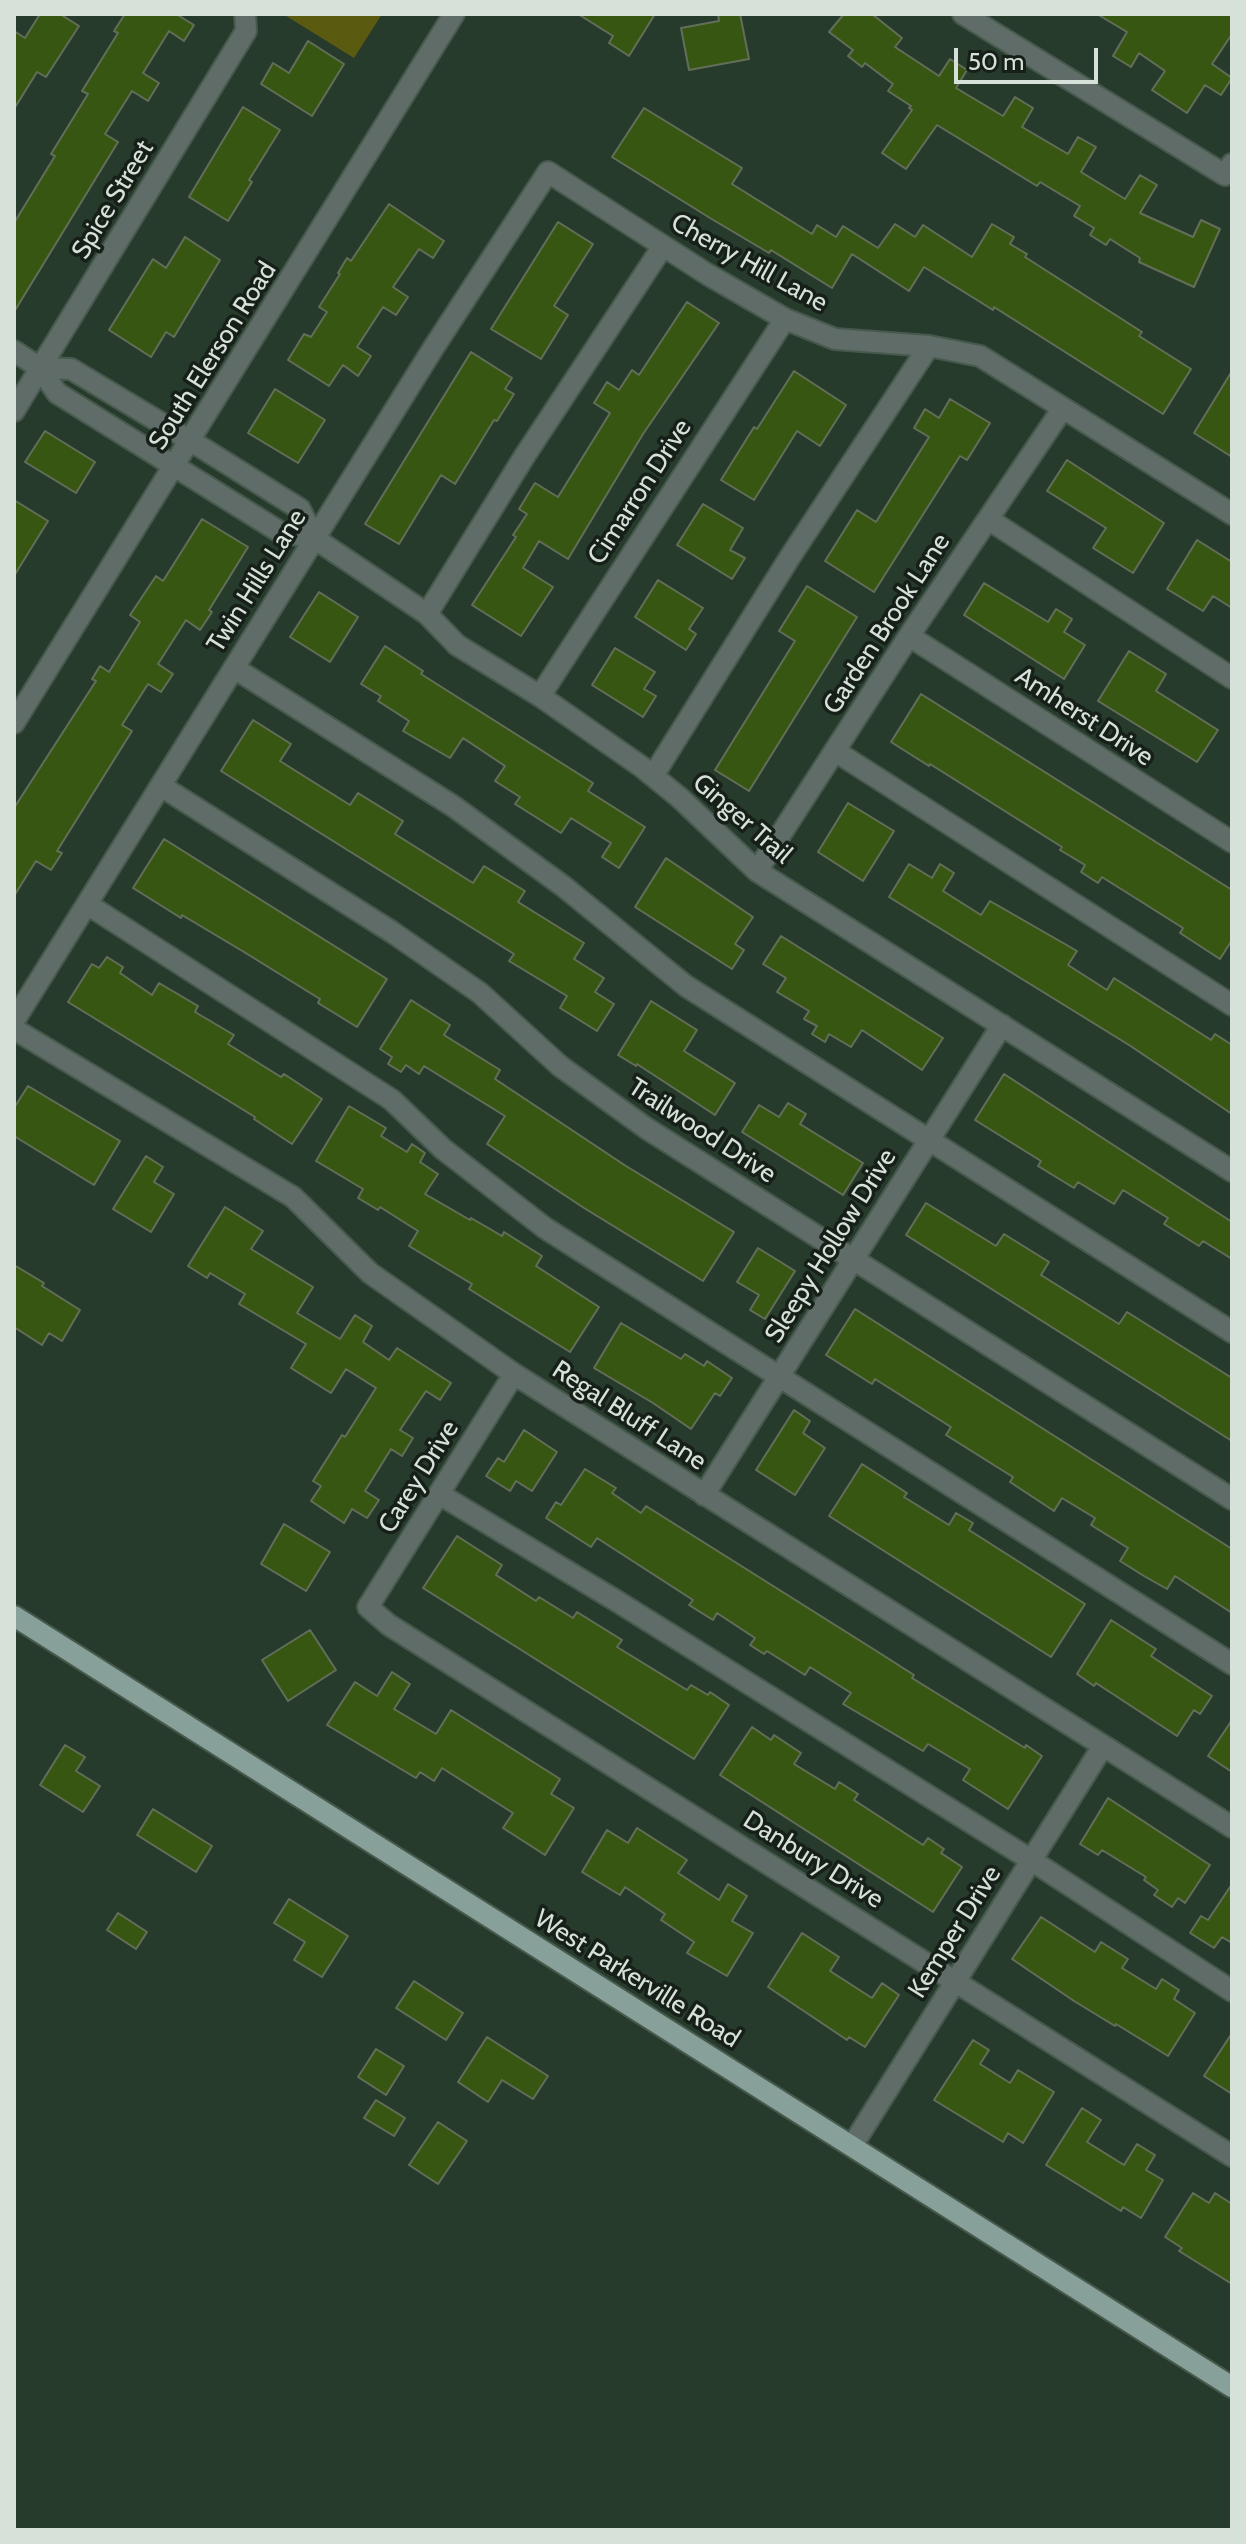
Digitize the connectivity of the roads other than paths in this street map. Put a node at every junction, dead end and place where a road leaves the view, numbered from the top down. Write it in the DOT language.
graph roads {
  1 [pos="245,14"];
  2 [pos="454,14"];
  3 [pos="963,14"];
  4 [pos="1229,170"];
  5 [pos="548,172"];
  6 [pos="663,246"];
  7 [pos="785,319"];
  8 [pos="929,346"];
  9 [pos="14,351"];
  10 [pos="40,368"];
  11 [pos="1063,408"];
  12 [pos="14,411"];
  13 [pos="191,441"];
  14 [pos="175,467"];
  15 [pos="1232,514"];
  16 [pos="988,519"];
  17 [pos="314,538"];
  18 [pos="427,614"];
  19 [pos="909,636"];
  20 [pos="234,668"];
  21 [pos="1232,678"];
  22 [pos="540,696"];
  23 [pos="14,723"];
  24 [pos="835,751"];
  25 [pos="653,776"];
  26 [pos="161,786"];
  27 [pos="1232,842"];
  28 [pos="757,871"];
  29 [pos="87,904"];
  30 [pos="1232,1005"];
  31 [pos="14,1021"];
  32 [pos="1002,1025"];
  33 [pos="14,1029"];
  34 [pos="929,1140"];
  35 [pos="1232,1171"];
  36 [pos="853,1260"];
  37 [pos="1232,1332"];
  38 [pos="514,1374"];
  39 [pos="780,1376"];
  40 [pos="439,1494"];
  41 [pos="704,1495"];
  42 [pos="1232,1499"];
  43 [pos="368,1607"];
  44 [pos="14,1616"];
  45 [pos="1232,1664"];
  46 [pos="1103,1746"];
  47 [pos="1232,1827"];
  48 [pos="1031,1860"];
  49 [pos="956,1980"];
  50 [pos="1232,1991"];
  51 [pos="852,2146"];
  52 [pos="1232,2156"];
  53 [pos="1232,2387"];
  1 -- 10 [label="street, Spice Street"];
  2 -- 13 [label="street, South Elerson Road"];
  3 -- 4 [label="street"];
  5 -- 6 [label="street, Cherry Hill Lane"];
  5 -- 17 [label="street, Twin Hills Lane"];
  6 -- 7 [label="street, Cherry Hill Lane"];
  6 -- 18 [label="street"];
  7 -- 8 [label="street, Cherry Hill Lane"];
  7 -- 22 [label="street, Cimarron Drive"];
  8 -- 11 [label="street, Cherry Hill Lane"];
  8 -- 25 [label="street"];
  9 -- 10 [label="street, Ginger Trail"];
  10 -- 12 [label="street, Spice Street"];
  10 -- 13 [label="street, Ginger Trail"];
  10 -- 14 [label="street, Ginger Trail"];
  11 -- 15 [label="street, Cherry Hill Lane"];
  11 -- 16 [label="street, Garden Brook Lane"];
  13 -- 14 [label="street, South Elerson Road"];
  13 -- 17 [label="street, Ginger Trail"];
  14 -- 17 [label="street, Ginger Trail"];
  14 -- 23 [label="street, South Elerson Road"];
  16 -- 19 [label="street, Garden Brook Lane"];
  16 -- 21 [label="street"];
  17 -- 18 [label="street, Ginger Trail"];
  17 -- 20 [label="street, Twin Hills Lane"];
  18 -- 22 [label="street, Ginger Trail"];
  19 -- 24 [label="street, Garden Brook Lane"];
  19 -- 27 [label="street, Amherst Drive"];
  20 -- 26 [label="street, Twin Hills Lane"];
  20 -- 34 [label="street"];
  22 -- 25 [label="street, Ginger Trail"];
  24 -- 28 [label="street, Garden Brook Lane"];
  24 -- 30 [label="street"];
  25 -- 28 [label="street, Ginger Trail"];
  26 -- 29 [label="street, Twin Hills Lane"];
  26 -- 36 [label="street, Trailwood Drive"];
  28 -- 32 [label="street, Ginger Trail"];
  29 -- 31 [label="street, Twin Hills Lane"];
  29 -- 39 [label="street"];
  32 -- 34 [label="street, Sleepy Hollow Drive"];
  32 -- 35 [label="street, Ginger Trail"];
  33 -- 38 [label="street, Regal Bluff Lane"];
  34 -- 36 [label="street, Sleepy Hollow Drive"];
  34 -- 37 [label="street"];
  36 -- 39 [label="street, Sleepy Hollow Drive"];
  36 -- 42 [label="street, Trailwood Drive"];
  38 -- 40 [label="street, Carey Drive"];
  38 -- 41 [label="street, Regal Bluff Lane"];
  39 -- 41 [label="street, Sleepy Hollow Drive"];
  39 -- 45 [label="street"];
  40 -- 43 [label="street, Carey Drive"];
  40 -- 48 [label="street"];
  41 -- 46 [label="street, Regal Bluff Lane"];
  43 -- 49 [label="street, Danbury Drive"];
  44 -- 51 [label="main road, West Parkerville Road"];
  46 -- 47 [label="street, Regal Bluff Lane"];
  46 -- 48 [label="street, Kemper Drive"];
  48 -- 49 [label="street, Kemper Drive"];
  48 -- 50 [label="street"];
  49 -- 51 [label="street, Kemper Drive"];
  49 -- 52 [label="street, Danbury Drive"];
  51 -- 53 [label="main road, West Parkerville Road"];
}
